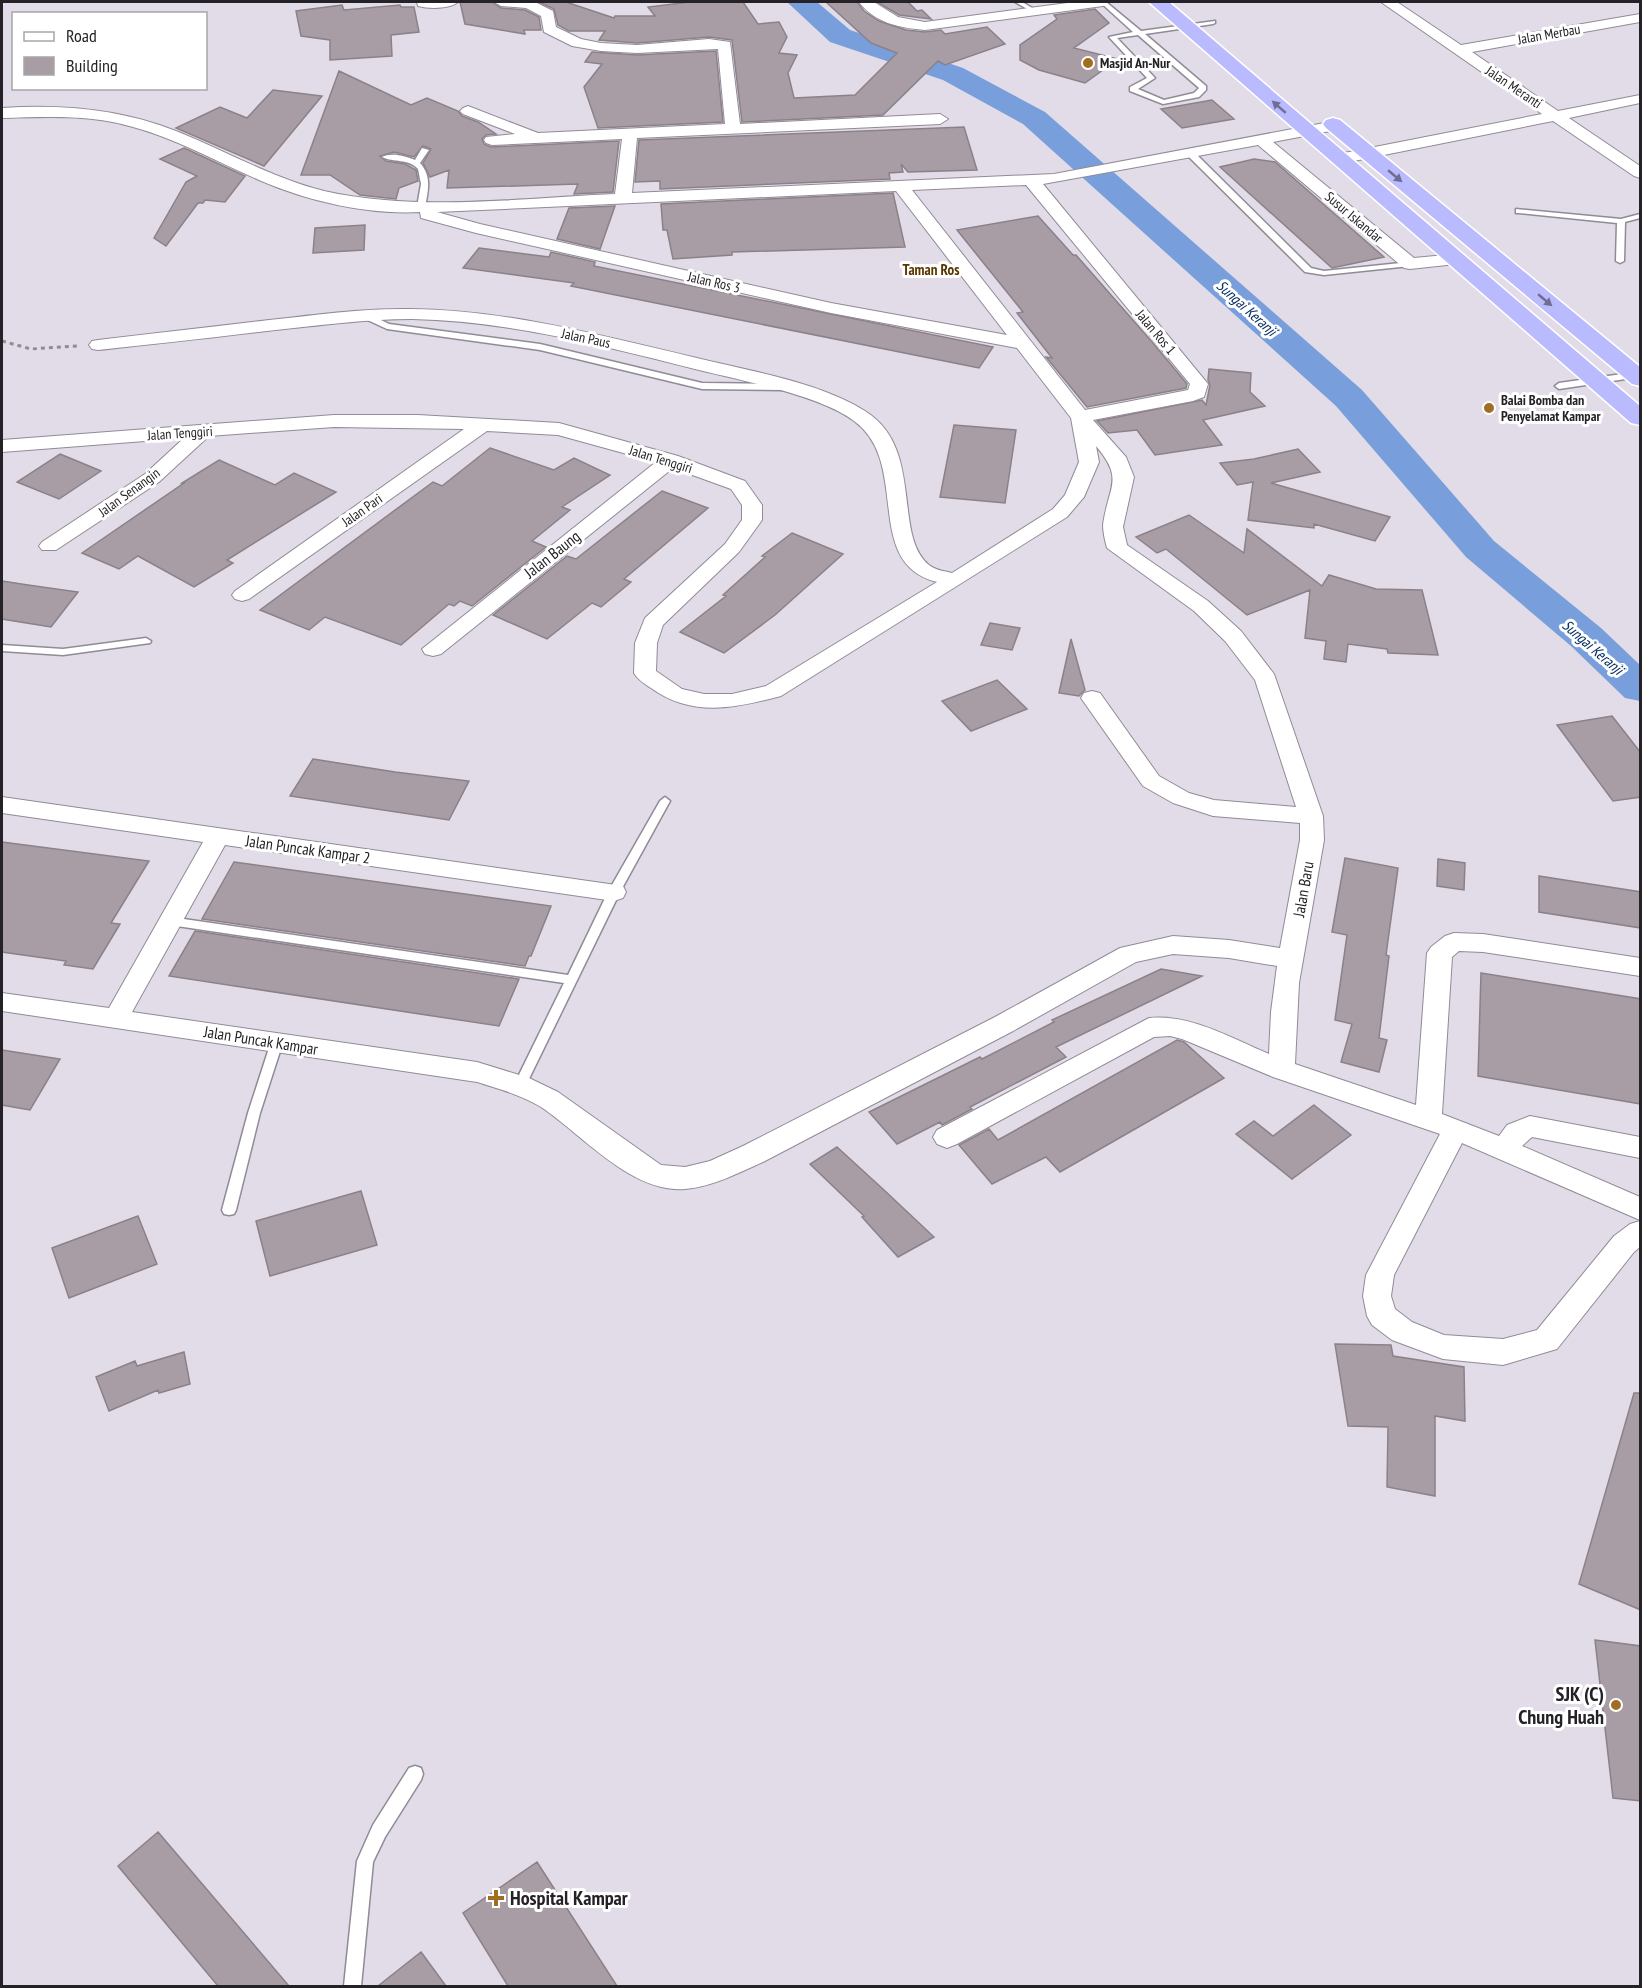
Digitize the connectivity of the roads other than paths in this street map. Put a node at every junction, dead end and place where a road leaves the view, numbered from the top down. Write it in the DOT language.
graph roads {
  1 [pos="451,2"];
  2 [pos="501,2"];
  3 [pos="866,2"];
  4 [pos="1018,2"];
  5 [pos="1103,2"];
  6 [pos="1158,2"];
  7 [pos="1191,2"];
  8 [pos="1388,2"];
  9 [pos="423,3"];
  10 [pos="1036,12"];
  11 [pos="1641,18"];
  12 [pos="1186,27"];
  13 [pos="1220,28"];
  14 [pos="1139,33"];
  15 [pos="1458,50"];
  16 [pos="1641,99"];
  17 [pos="468,111"];
  18 [pos="1317,111"];
  19 [pos="2,113"];
  20 [pos="1557,116"];
  21 [pos="940,119"];
  22 [pos="1335,126"];
  23 [pos="733,129"];
  24 [pos="1307,132"];
  25 [pos="630,134"];
  26 [pos="539,138"];
  27 [pos="492,140"];
  28 [pos="1262,141"];
  29 [pos="424,150"];
  30 [pos="1191,154"];
  31 [pos="1369,154"];
  32 [pos="387,157"];
  33 [pos="1339,159"];
  34 [pos="417,162"];
  35 [pos="1641,173"];
  36 [pos="1031,181"];
  37 [pos="902,188"];
  38 [pos="623,198"];
  39 [pos="505,203"];
  40 [pos="414,208"];
  41 [pos="1519,211"];
  42 [pos="1641,216"];
  43 [pos="1621,220"];
  44 [pos="498,233"];
  45 [pos="1456,259"];
  46 [pos="1620,261"];
  47 [pos="1410,264"];
  48 [pos="1025,344"];
  49 [pos="98,345"];
  50 [pos="1638,377"];
  51 [pos="1597,381"];
  52 [pos="1559,386"];
  53 [pos="1080,417"];
  54 [pos="1641,418"];
  55 [pos="483,425"];
  56 [pos="203,432"];
  57 [pos="2,446"];
  58 [pos="671,460"];
  59 [pos="49,546"];
  60 [pos="955,580"];
  61 [pos="242,595"];
  62 [pos="146,641"];
  63 [pos="2,648"];
  64 [pos="433,649"];
  65 [pos="1092,699"];
  66 [pos="665,801"];
  67 [pos="2,805"];
  68 [pos="1311,816"];
  69 [pos="218,836"];
  70 [pos="614,892"];
  71 [pos="170,921"];
  72 [pos="1291,959"];
  73 [pos="1641,967"];
  74 [pos="571,980"];
  75 [pos="2,1002"];
  76 [pos="116,1018"];
  77 [pos="277,1042"];
  78 [pos="1282,1070"];
  79 [pos="520,1085"];
  80 [pos="1428,1118"];
  81 [pos="1456,1129"];
  82 [pos="947,1137"];
  83 [pos="1641,1147"];
  84 [pos="1505,1149"];
  85 [pos="1641,1209"];
  86 [pos="229,1210"];
  87 [pos="1641,1232"];
  88 [pos="415,1774"];
  89 [pos="352,1986"];
  1 -- 9 [label="street"];
  2 -- 23 [label="street"];
  3 -- 10 [label="street"];
  4 -- 10 [label="lane"];
  5 -- 10 [label="street"];
  5 -- 14 [label="lane"];
  6 -- 12 [label="highway"];
  7 -- 13 [label="highway"];
  8 -- 15 [label="street, Jalan Meranti"];
  11 -- 15 [label="street, Jalan Merbau"];
  12 -- 13 [label="lane"];
  12 -- 14 [label="lane"];
  24 -- 12 [label="highway, one-way"];
  14 -- 14 [label="lane"];
  15 -- 20 [label="street, Jalan Meranti"];
  16 -- 20 [label="street"];
  17 -- 26 [label="street"];
  18 -- 22 [label="highway"];
  19 -- 40 [label="street"];
  20 -- 31 [label="street"];
  20 -- 35 [label="street, Jalan Meranti"];
  21 -- 23 [label="street"];
  22 -- 24 [label="street"];
  22 -- 31 [label="highway"];
  23 -- 25 [label="street"];
  24 -- 28 [label="street"];
  24 -- 33 [label="highway"];
  25 -- 26 [label="street"];
  25 -- 38 [label="street"];
  26 -- 27 [label="street"];
  28 -- 30 [label="street"];
  28 -- 47 [label="street, Susur Iskandar"];
  29 -- 34 [label="lane"];
  30 -- 36 [label="street"];
  30 -- 47 [label="lane"];
  31 -- 33 [label="street"];
  31 -- 50 [label="highway, one-way"];
  32 -- 34 [label="lane"];
  33 -- 45 [label="highway"];
  34 -- 40 [label="lane"];
  36 -- 37 [label="street"];
  36 -- 53 [label="street, Jalan Ros 1"];
  37 -- 38 [label="street"];
  37 -- 48 [label="street, Jalan Baru"];
  38 -- 39 [label="street"];
  39 -- 40 [label="street"];
  39 -- 44 [label="street"];
  40 -- 44 [label="street, Jalan Ros 3"];
  41 -- 43 [label="lane"];
  42 -- 43 [label="lane"];
  43 -- 46 [label="lane"];
  44 -- 48 [label="street, Jalan Ros 3"];
  45 -- 47 [label="street"];
  45 -- 51 [label="highway"];
  48 -- 53 [label="street, Jalan Baru"];
  49 -- 60 [label="street, Jalan Paus"];
  50 -- 51 [label="lane"];
  51 -- 52 [label="lane"];
  51 -- 54 [label="highway"];
  53 -- 60 [label="street"];
  53 -- 68 [label="street, Jalan Baru"];
  55 -- 56 [label="street, Jalan Tenggiri"];
  55 -- 58 [label="street, Jalan Tenggiri"];
  55 -- 61 [label="street, Jalan Pari"];
  56 -- 57 [label="street, Jalan Tenggiri"];
  56 -- 59 [label="street, Jalan Senangin"];
  58 -- 60 [label="street, Jalan Tenggiri"];
  58 -- 64 [label="street, Jalan Baung"];
  62 -- 63 [label="lane"];
  65 -- 68 [label="street"];
  66 -- 70 [label="lane"];
  67 -- 69 [label="street, Jalan Puncak Kampar 2"];
  68 -- 72 [label="street, Jalan Baru"];
  69 -- 70 [label="street, Jalan Puncak Kampar 2"];
  69 -- 71 [label="street"];
  70 -- 74 [label="lane"];
  71 -- 74 [label="lane"];
  71 -- 76 [label="street"];
  72 -- 78 [label="street, Jalan Baru"];
  72 -- 79 [label="street, Jalan Puncak Kampar"];
  73 -- 80 [label="street"];
  74 -- 79 [label="lane"];
  75 -- 76 [label="street, Jalan Puncak Kampar"];
  76 -- 77 [label="street, Jalan Puncak Kampar"];
  77 -- 79 [label="street, Jalan Puncak Kampar"];
  77 -- 86 [label="lane"];
  78 -- 80 [label="street"];
  78 -- 82 [label="street"];
  80 -- 81 [label="street"];
  81 -- 84 [label="street"];
  81 -- 87 [label="street"];
  83 -- 84 [label="street"];
  84 -- 85 [label="street"];
  88 -- 89 [label="lane"];
}
